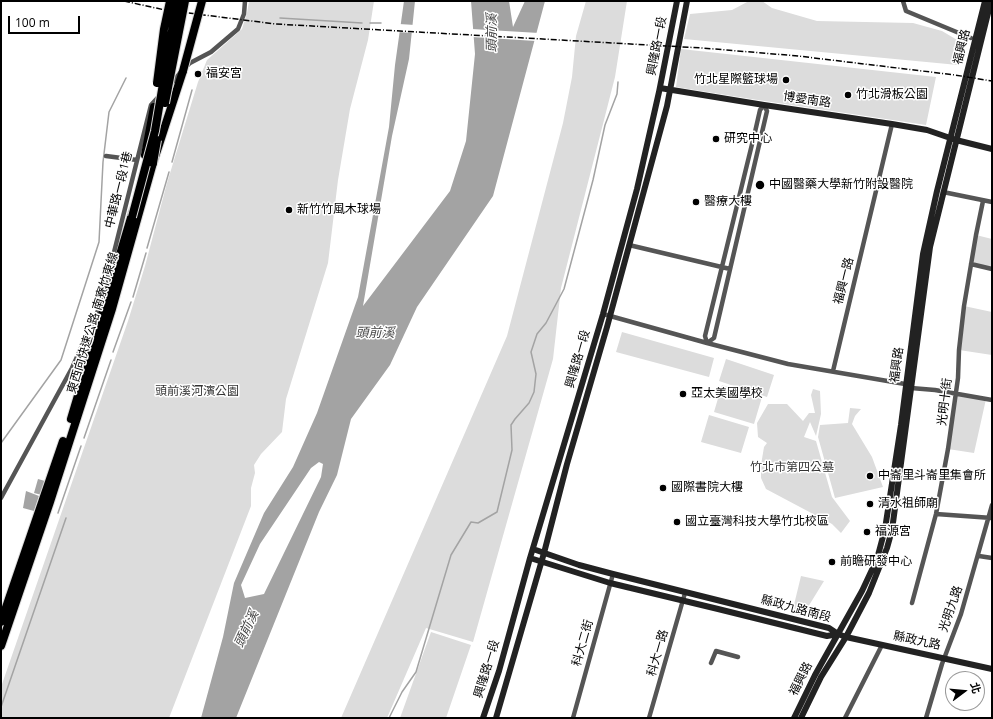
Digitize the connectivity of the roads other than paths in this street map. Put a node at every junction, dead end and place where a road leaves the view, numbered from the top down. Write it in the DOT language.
graph roads {
  1 [pos="170,1"];
  2 [pos="177,1"];
  3 [pos="185,1"];
  4 [pos="197,1"];
  5 [pos="202,1"];
  6 [pos="244,1"];
  7 [pos="677,1"];
  8 [pos="687,1"];
  9 [pos="902,1"];
  10 [pos="985,1"];
  11 [pos="991,1"];
  12 [pos="971,38"];
  13 [pos="183,71"];
  14 [pos="660,88"];
  15 [pos="670,91"];
  16 [pos="764,105"];
  17 [pos="892,124"];
  18 [pos="954,139"];
  19 [pos="992,149"];
  20 [pos="106,156"];
  21 [pos="137,160"];
  22 [pos="153,163"];
  23 [pos="943,192"];
  24 [pos="983,201"];
  25 [pos="992,202"];
  26 [pos="132,218"];
  27 [pos="629,245"];
  28 [pos="971,264"];
  29 [pos="722,268"];
  30 [pos="730,269"];
  31 [pos="992,270"];
  32 [pos="603,314"];
  33 [pos="610,316"];
  34 [pos="707,343"];
  35 [pos="833,371"];
  36 [pos="905,384"];
  37 [pos="911,388"];
  38 [pos="956,394"];
  39 [pos="992,400"];
  40 [pos="1,498"];
  41 [pos="992,505"];
  42 [pos="936,514"];
  43 [pos="990,518"];
  44 [pos="533,549"];
  45 [pos="544,553"];
  46 [pos="979,556"];
  47 [pos="530,558"];
  48 [pos="992,558"];
  49 [pos="541,561"];
  50 [pos="613,574"];
  51 [pos="610,582"];
  52 [pos="685,593"];
  53 [pos="683,600"];
  54 [pos="912,603"];
  55 [pos="1,622"];
  56 [pos="838,634"];
  57 [pos="846,637"];
  58 [pos="882,645"];
  59 [pos="1,646"];
  60 [pos="738,657"];
  61 [pos="944,658"];
  62 [pos="711,663"];
  63 [pos="992,669"];
  64 [pos="483,718"];
  65 [pos="496,718"];
  66 [pos="573,718"];
  67 [pos="649,718"];
  68 [pos="794,718"];
  69 [pos="801,718"];
  70 [pos="845,718"];
  71 [pos="926,718"];
  1 -- 26 [label="highway, bridge"];
  2 -- 26 [label="highway, 東西向快速公路 南寮竹東線, bridge"];
  3 -- 22 [label="highway, 東西向快速公路 南寮竹東線, bridge"];
  4 -- 13 [label="highway, bridge"];
  5 -- 13 [label="highway, bridge"];
  6 -- 21 [label="street, 中華路一段1巷"];
  7 -- 14 [label="street, 興隆路一段"];
  8 -- 15 [label="street, 興隆路一段"];
  9 -- 12 [label="street"];
  10 -- 18 [label="street, 福興路"];
  11 -- 18 [label="street, 福興路"];
  13 -- 22 [label="highway, bridge"];
  14 -- 15 [label="street, 博愛南路"];
  14 -- 32 [label="street, 興隆路一段"];
  15 -- 16 [label="street, 博愛南路"];
  15 -- 27 [label="street, 興隆路一段"];
  16 -- 17 [label="street, 博愛南路"];
  16 -- 29 [label="street"];
  16 -- 30 [label="street"];
  17 -- 18 [label="street, 博愛南路"];
  17 -- 35 [label="street, 福興一路"];
  18 -- 19 [label="street, 博愛南路"];
  18 -- 23 [label="street, 福興路"];
  18 -- 36 [label="street, 福興路"];
  20 -- 21 [label="street"];
  21 -- 40 [label="street, 中華路一段1巷"];
  22 -- 59 [label="highway, 東西向快速公路 南寮竹東線"];
  23 -- 24 [label="street"];
  23 -- 37 [label="street, 福興路"];
  24 -- 25 [label="street"];
  24 -- 28 [label="street, 光明十街"];
  26 -- 55 [label="highway, 東西向快速公路 南寮竹東線"];
  27 -- 29 [label="street"];
  27 -- 33 [label="street, 興隆路一段"];
  28 -- 31 [label="street"];
  28 -- 38 [label="street, 光明十街"];
  29 -- 30 [label="street"];
  29 -- 34 [label="street"];
  30 -- 34 [label="street"];
  32 -- 33 [label="street"];
  32 -- 44 [label="street, 興隆路一段"];
  33 -- 34 [label="street"];
  33 -- 45 [label="street, 興隆路一段"];
  34 -- 35 [label="street"];
  35 -- 36 [label="street"];
  36 -- 37 [label="street"];
  36 -- 56 [label="street, 福興路"];
  37 -- 38 [label="street"];
  37 -- 57 [label="street, 福興路"];
  38 -- 39 [label="street"];
  38 -- 42 [label="street, 光明十街"];
  41 -- 43 [label="street, 光明九路"];
  42 -- 43 [label="street"];
  42 -- 54 [label="street, 光明十街"];
  43 -- 46 [label="street, 光明九路"];
  44 -- 45 [label="street, 縣政九路南段"];
  44 -- 47 [label="street, 興隆路一段"];
  45 -- 49 [label="street, 興隆路一段"];
  45 -- 50 [label="street, 縣政九路南段"];
  46 -- 48 [label="street"];
  46 -- 61 [label="street, 光明九路"];
  47 -- 49 [label="street, 縣政九路南段"];
  47 -- 64 [label="street, 興隆路一段"];
  49 -- 51 [label="street, 縣政九路南段"];
  49 -- 65 [label="street, 興隆路一段"];
  50 -- 51 [label="street, 科大二街"];
  50 -- 52 [label="street, 縣政九路南段"];
  51 -- 53 [label="street, 縣政九路南段"];
  51 -- 66 [label="street, 科大二街"];
  52 -- 53 [label="street, 科大一路"];
  52 -- 56 [label="street, 縣政九路南段"];
  53 -- 56 [label="street, 縣政九路南段"];
  53 -- 67 [label="street, 科大一路"];
  56 -- 57 [label="street, 縣政九路"];
  56 -- 68 [label="street, 福興路"];
  57 -- 58 [label="street, 縣政九路"];
  57 -- 69 [label="street, 福興路"];
  58 -- 61 [label="street, 縣政九路"];
  58 -- 70 [label="street"];
  60 -- 62 [label="street"];
  61 -- 63 [label="street, 縣政九路"];
  61 -- 71 [label="street, 光明九路"];
}
